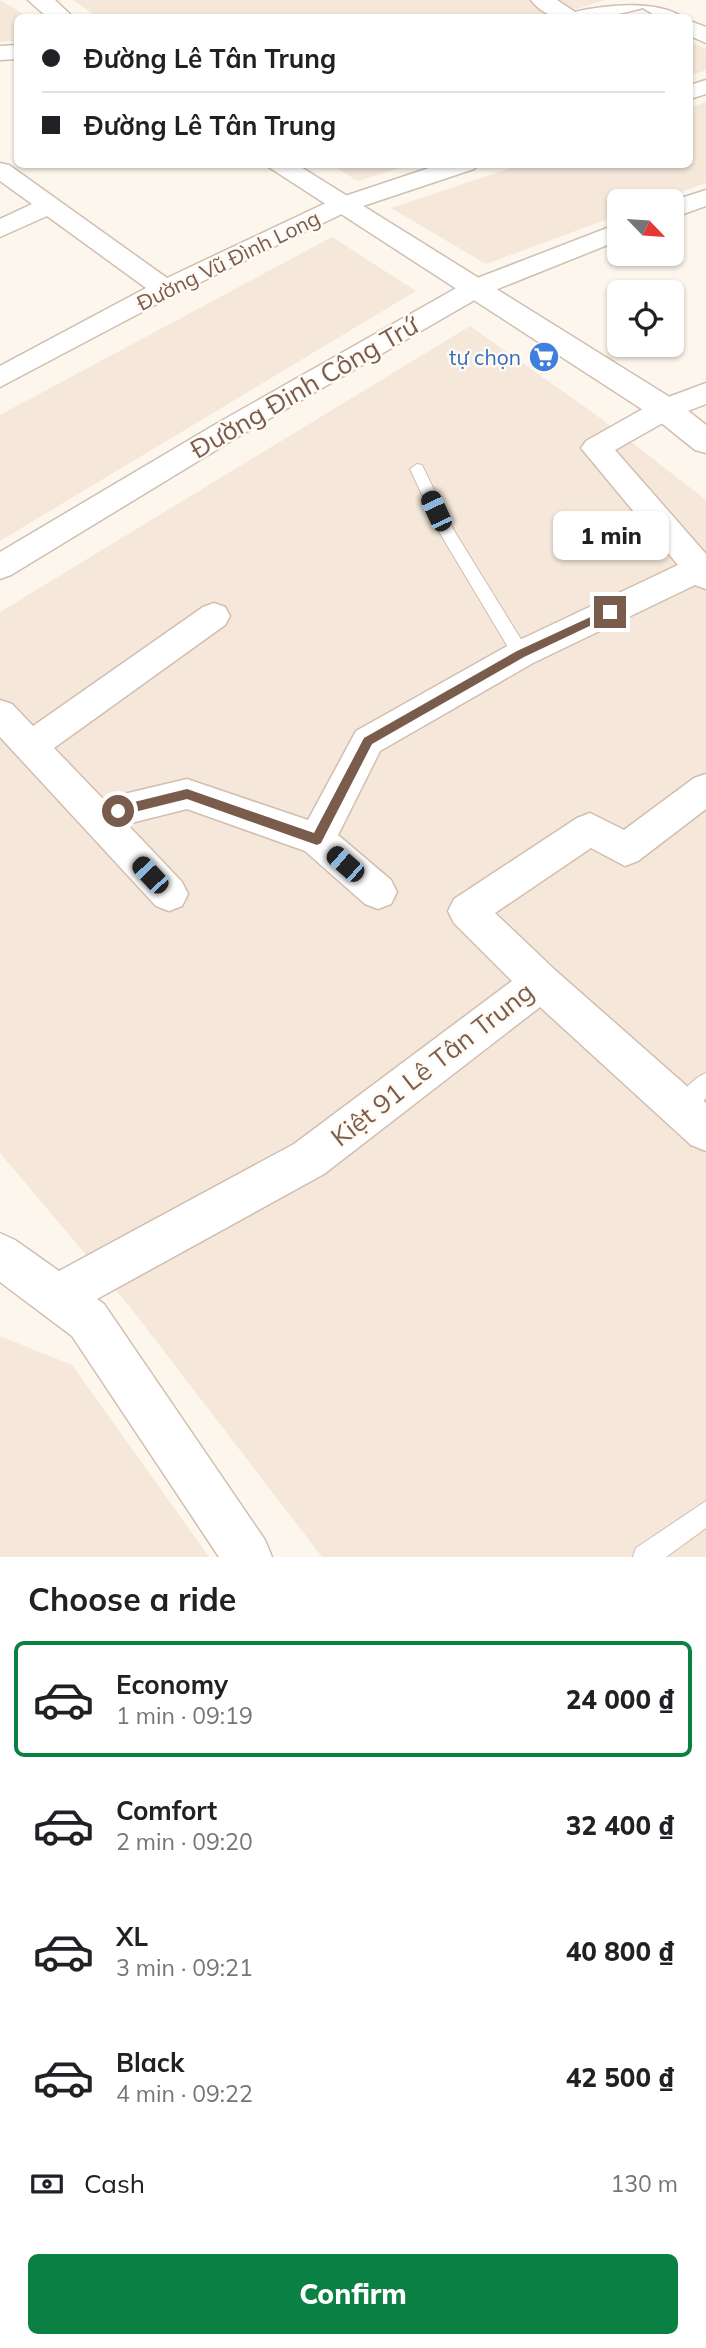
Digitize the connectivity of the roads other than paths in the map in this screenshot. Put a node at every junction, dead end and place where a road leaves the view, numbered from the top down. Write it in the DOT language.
graph roads {
  1 [pos="40,0"];
  2 [pos="542,0"];
  3 [pos="648,0"];
  4 [pos="58,14"];
  5 [pos="566,14"];
  6 [pos="590,14"];
  7 [pos="668,14"];
  8 [pos="283,168"];
  9 [pos="454,168"];
  10 [pos="0,170"];
  11 [pos="706,197"];
  12 [pos="684,205"];
  13 [pos="48,206"];
  14 [pos="339,206"];
  15 [pos="0,229"];
  16 [pos="607,236"];
  17 [pos="476,288"];
  18 [pos="165,289"];
  19 [pos="0,379"];
  20 [pos="706,393"];
  21 [pos="665,409"];
  22 [pos="706,442"];
  23 [pos="417,469"];
  24 [pos="0,567"];
  25 [pos="703,571"];
  26 [pos="214,616"];
  27 [pos="521,654"];
  28 [pos="0,714"];
  29 [pos="31,746"];
  30 [pos="706,789"];
  31 [pos="95,817"];
  32 [pos="317,839"];
  33 [pos="378,892"];
  34 [pos="169,894"];
  35 [pos="541,983"];
  36 [pos="698,1107"];
  37 [pos="2,1259"];
  38 [pos="56,1297"];
  39 [pos="706,1513"];
  40 [pos="248,1557"];
  41 [pos="645,1557"];
  1 -- 4 [label="street"];
  2 -- 5 [label="street"];
  3 -- 6 [label="street"];
  3 -- 7 [label="street"];
  8 -- 14 [label="street"];
  9 -- 14 [label="street, Đường Vũ Đình Long"];
  10 -- 13 [label="street"];
  11 -- 12 [label="street"];
  13 -- 15 [label="street"];
  13 -- 18 [label="street"];
  14 -- 17 [label="street"];
  14 -- 18 [label="street, Đường Vũ Đình Long"];
  16 -- 17 [label="street, Đường Đinh Công Trứ"];
  17 -- 21 [label="street"];
  17 -- 24 [label="street, Đường Đinh Công Trứ"];
  18 -- 19 [label="street, Đường Vũ Đình Long"];
  20 -- 21 [label="street"];
  21 -- 22 [label="street"];
  21 -- 25 [label="street"];
  23 -- 27 [label="lane"];
  25 -- 27 [label="street"];
  26 -- 29 [label="street"];
  27 -- 32 [label="street"];
  28 -- 29 [label="street"];
  29 -- 31 [label="street"];
  30 -- 35 [label="street, Kiệt 91 Lê Tân Trung"];
  31 -- 32 [label="street"];
  31 -- 34 [label="street"];
  32 -- 33 [label="street"];
  35 -- 36 [label="street"];
  35 -- 38 [label="street, Kiệt 91 Lê Tân Trung"];
  37 -- 38 [label="street"];
  38 -- 40 [label="street"];
  39 -- 41 [label="lane"];
}
